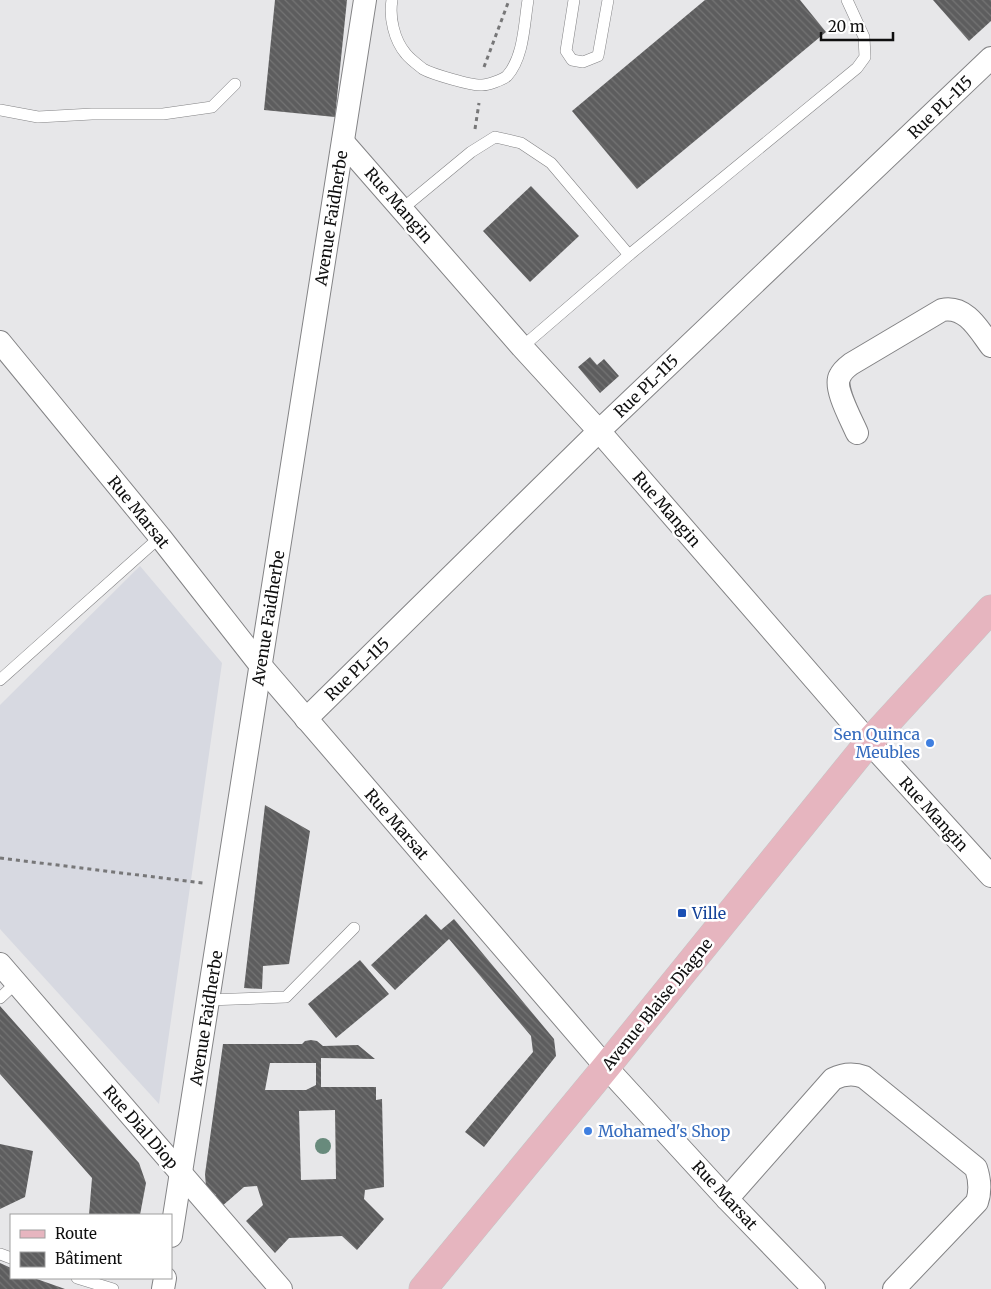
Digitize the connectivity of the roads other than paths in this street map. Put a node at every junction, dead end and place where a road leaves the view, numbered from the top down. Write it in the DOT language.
graph roads {
  1 [pos="365,0"];
  2 [pos="392,0"];
  3 [pos="528,0"];
  4 [pos="574,0"];
  5 [pos="608,0"];
  6 [pos="847,0"];
  7 [pos="991,58"];
  8 [pos="235,84"];
  9 [pos="0,110"];
  10 [pos="343,142"];
  11 [pos="402,209"];
  12 [pos="629,255"];
  13 [pos="0,342"];
  14 [pos="522,346"];
  15 [pos="991,346"];
  16 [pos="599,431"];
  17 [pos="857,433"];
  18 [pos="160,537"];
  19 [pos="991,609"];
  20 [pos="260,666"];
  21 [pos="0,680"];
  22 [pos="306,719"];
  23 [pos="869,742"];
  24 [pos="991,876"];
  25 [pos="354,928"];
  26 [pos="0,964"];
  27 [pos="8,991"];
  28 [pos="208,1000"];
  29 [pos="606,1067"];
  30 [pos="181,1174"];
  31 [pos="727,1199"];
  32 [pos="172,1230"];
  33 [pos="80,1279"];
  34 [pos="113,1289"];
  35 [pos="281,1289"];
  36 [pos="423,1289"];
  37 [pos="814,1289"];
  38 [pos="894,1289"];
  1 -- 10 [label="street, Avenue Faidherbe"];
  2 -- 3 [label="lane"];
  4 -- 5 [label="lane"];
  6 -- 12 [label="lane"];
  7 -- 16 [label="street, Rue PL-115"];
  8 -- 9 [label="lane"];
  10 -- 11 [label="street, Rue Mangin"];
  10 -- 20 [label="street, Avenue Faidherbe"];
  11 -- 12 [label="lane"];
  11 -- 14 [label="street, Rue Mangin"];
  12 -- 14 [label="lane"];
  13 -- 18 [label="street, Rue Marsat"];
  14 -- 16 [label="street, Rue Mangin"];
  15 -- 17 [label="street"];
  16 -- 22 [label="street, Rue PL-115"];
  16 -- 23 [label="street, Rue Mangin"];
  18 -- 20 [label="street, Rue Marsat"];
  18 -- 21 [label="lane"];
  19 -- 23 [label="main road, Avenue Blaise Diagne"];
  20 -- 22 [label="street, Rue Marsat"];
  20 -- 28 [label="street, Avenue Faidherbe"];
  22 -- 29 [label="street, Rue Marsat"];
  23 -- 24 [label="street, Rue Mangin"];
  23 -- 29 [label="main road, Avenue Blaise Diagne"];
  25 -- 28 [label="lane"];
  26 -- 27 [label="street, Rue Dial Diop"];
  27 -- 30 [label="street, Rue Dial Diop"];
  28 -- 30 [label="street, Avenue Faidherbe"];
  29 -- 31 [label="street, Rue Marsat"];
  29 -- 36 [label="main road, Avenue Blaise Diagne"];
  30 -- 32 [label="street, Avenue Faidherbe"];
  30 -- 35 [label="street, Rue Dial Diop"];
  31 -- 37 [label="street, Rue Marsat"];
  31 -- 38 [label="street"];
  33 -- 34 [label="lane"];
}
